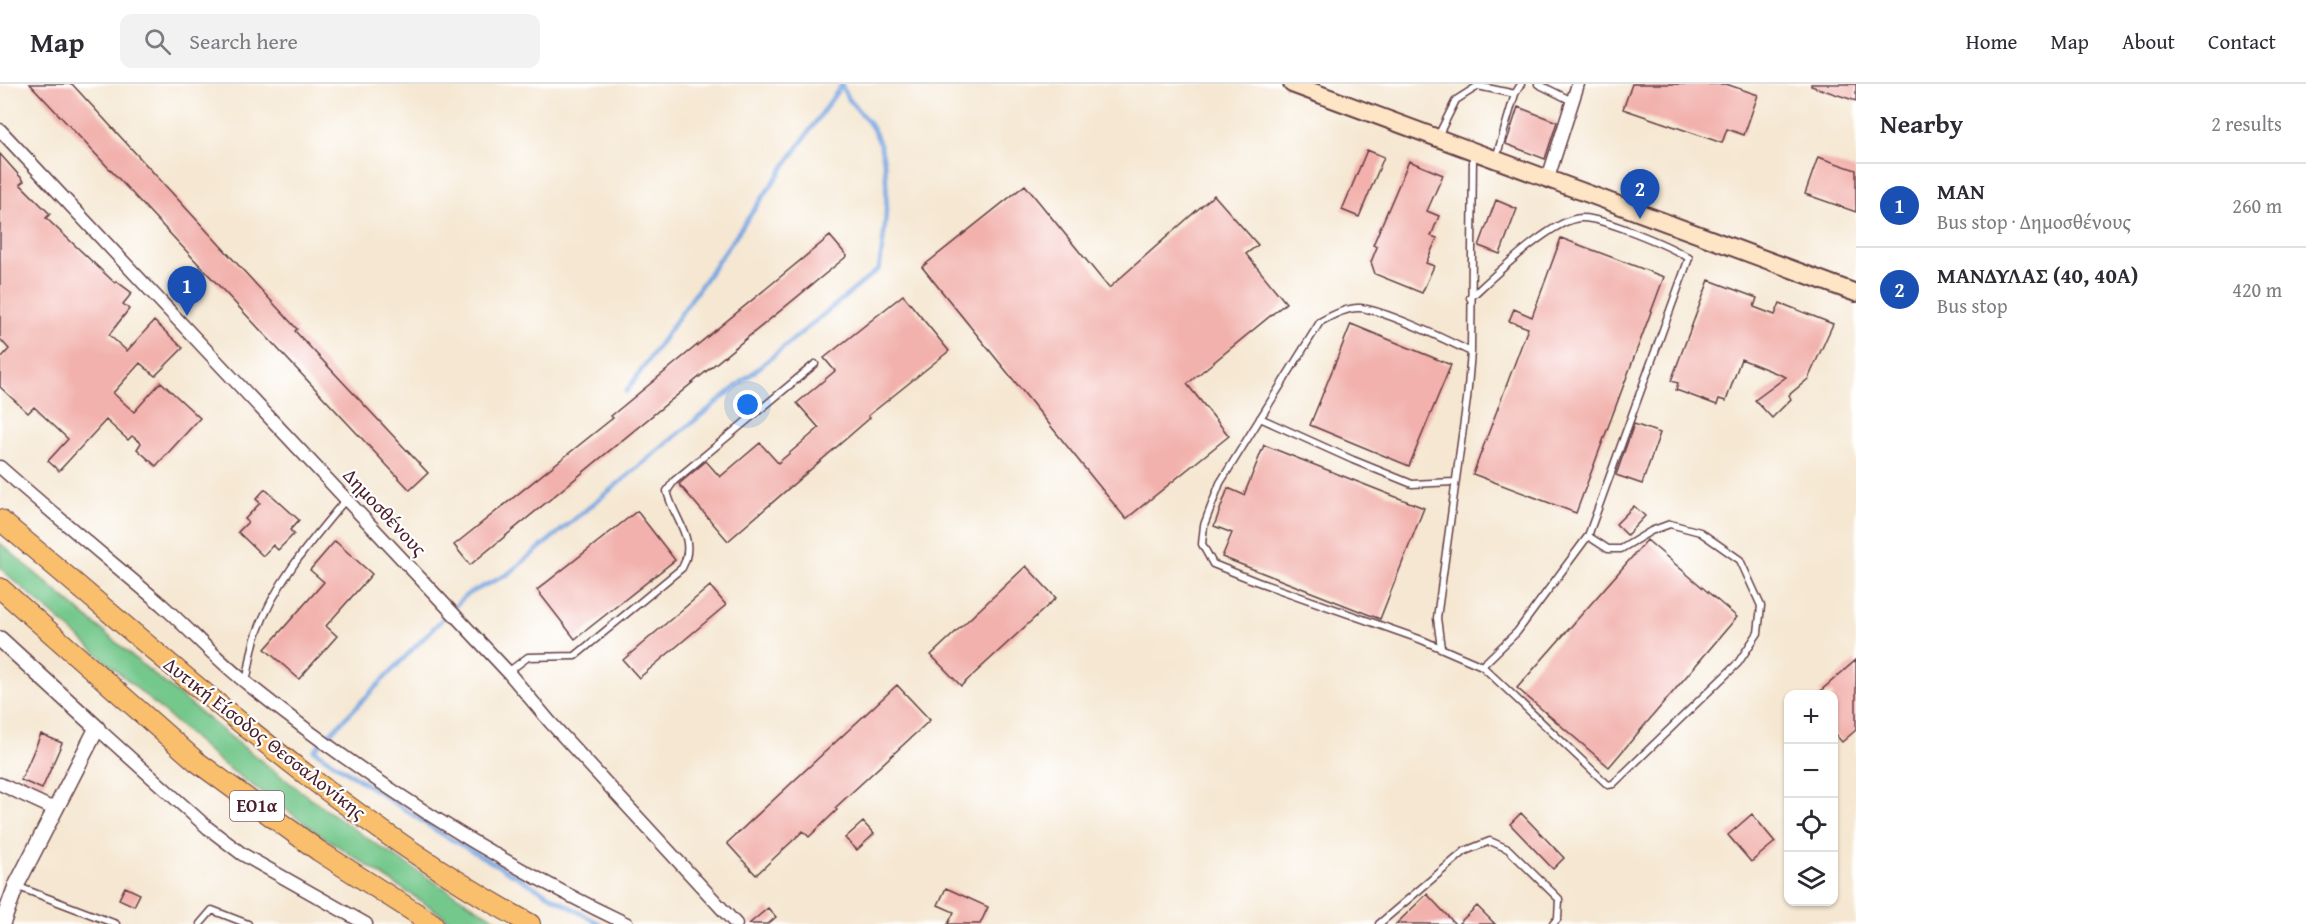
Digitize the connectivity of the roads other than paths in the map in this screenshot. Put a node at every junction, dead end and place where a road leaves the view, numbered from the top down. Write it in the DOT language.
graph roads {
  1 [pos="1292,84"];
  2 [pos="1521,84"];
  3 [pos="1538,84"];
  4 [pos="1578,84"];
  5 [pos="1515,94"];
  6 [pos="1572,100"];
  7 [pos="0,130"];
  8 [pos="1438,136"];
  9 [pos="1473,150"];
  10 [pos="1496,158"];
  11 [pos="1548,178"];
  12 [pos="1856,293"];
  13 [pos="1470,298"];
  14 [pos="1471,352"];
  15 [pos="815,364"];
  16 [pos="1260,418"];
  17 [pos="0,467"];
  18 [pos="1454,482"];
  19 [pos="346,499"];
  20 [pos="5,522"];
  21 [pos="1587,536"];
  22 [pos="0,588"];
  23 [pos="0,594"];
  24 [pos="38,623"];
  25 [pos="0,639"];
  26 [pos="1441,648"];
  27 [pos="1482,666"];
  28 [pos="508,672"];
  29 [pos="246,683"];
  30 [pos="97,728"];
  31 [pos="0,784"];
  32 [pos="56,810"];
  33 [pos="16,886"];
  34 [pos="2,924"];
  35 [pos="116,924"];
  36 [pos="200,924"];
  37 [pos="248,924"];
  38 [pos="366,924"];
  39 [pos="433,924"];
  40 [pos="530,924"];
  41 [pos="627,924"];
  42 [pos="736,924"];
  43 [pos="1379,924"];
  44 [pos="1553,924"];
  1 -- 8 [label="main road"];
  2 -- 5 [label="lane"];
  3 -- 6 [label="lane"];
  4 -- 6 [label="street"];
  5 -- 8 [label="lane"];
  5 -- 10 [label="lane"];
  6 -- 11 [label="street"];
  7 -- 19 [label="street, Δημοσθένους"];
  8 -- 9 [label="main road"];
  9 -- 10 [label="main road"];
  9 -- 13 [label="lane"];
  10 -- 11 [label="main road"];
  11 -- 12 [label="main road"];
  13 -- 14 [label="lane"];
  13 -- 21 [label="lane"];
  14 -- 16 [label="lane"];
  14 -- 18 [label="lane"];
  15 -- 28 [label="lane"];
  16 -- 18 [label="lane"];
  16 -- 26 [label="lane"];
  17 -- 29 [label="street"];
  18 -- 26 [label="lane"];
  19 -- 28 [label="street, Δημοσθένους"];
  19 -- 29 [label="lane"];
  20 -- 40 [label="highway, Δυτική Είσοδος Θεσσαλονίκης / ΕΟ1α"];
  21 -- 27 [label="lane"];
  21 -- 27 [label="lane"];
  22 -- 24 [label="highway, ΕΟ1α"];
  23 -- 24 [label="highway"];
  24 -- 39 [label="highway, ΕΟ1α"];
  25 -- 30 [label="street"];
  26 -- 27 [label="lane"];
  28 -- 42 [label="street, Δημοσθένους"];
  29 -- 41 [label="street"];
  30 -- 32 [label="street"];
  30 -- 38 [label="street"];
  31 -- 32 [label="street"];
  32 -- 33 [label="street"];
  33 -- 34 [label="street"];
  33 -- 35 [label="lane"];
  36 -- 37 [label="lane"];
  43 -- 44 [label="lane"];
}
